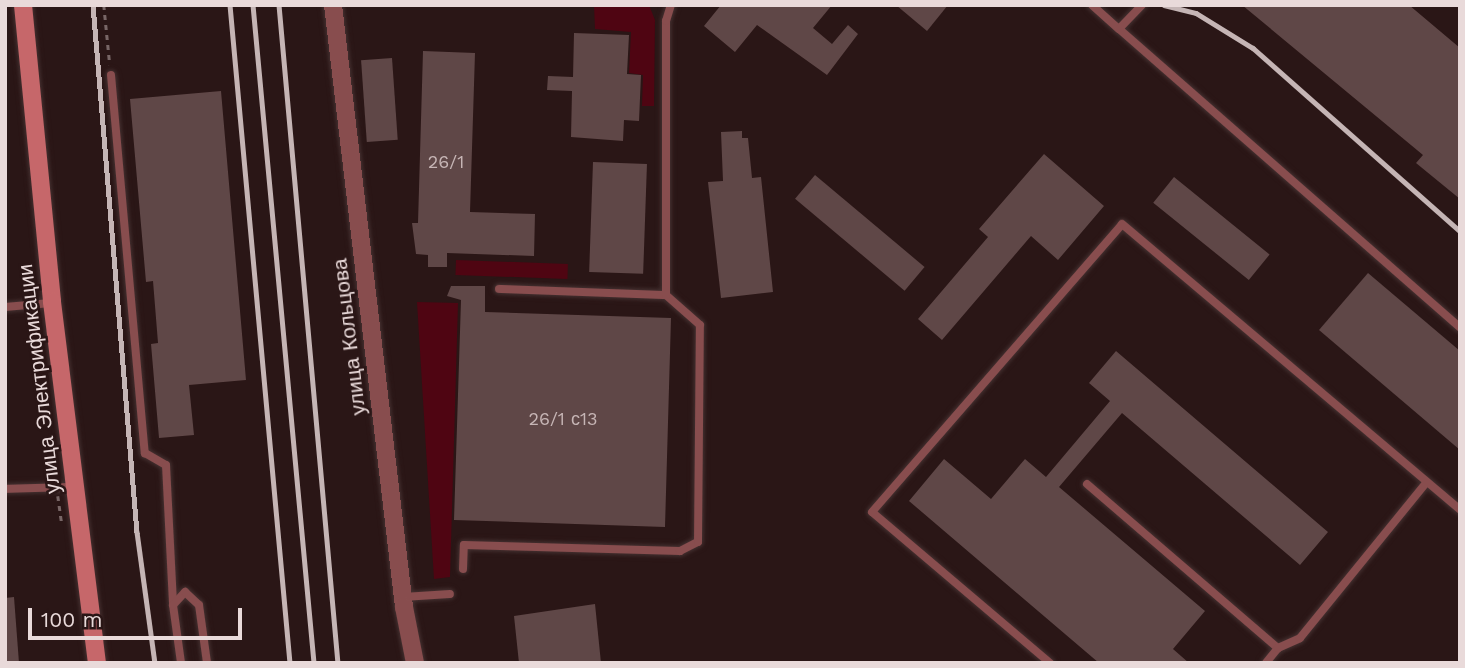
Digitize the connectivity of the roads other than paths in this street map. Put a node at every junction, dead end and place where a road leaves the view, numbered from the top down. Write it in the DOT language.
graph roads {
  1 [pos="23,5"];
  2 [pos="333,5"];
  3 [pos="671,5"];
  4 [pos="1092,5"];
  5 [pos="1142,5"];
  6 [pos="1119,29"];
  7 [pos="111,75"];
  8 [pos="499,289"];
  9 [pos="666,295"];
  10 [pos="52,302"];
  11 [pos="5,307"];
  12 [pos="1460,327"];
  13 [pos="1427,482"];
  14 [pos="1087,484"];
  15 [pos="74,487"];
  16 [pos="5,489"];
  17 [pos="1460,510"];
  18 [pos="463,569"];
  19 [pos="450,594"];
  20 [pos="403,597"];
  21 [pos="173,605"];
  22 [pos="1278,648"];
  23 [pos="97,663"];
  24 [pos="181,663"];
  25 [pos="207,663"];
  26 [pos="415,663"];
  27 [pos="1050,663"];
  28 [pos="1266,663"];
  1 -- 10 [label="main road, улица Электрификации"];
  2 -- 20 [label="street, улица Кольцова"];
  3 -- 9 [label="lane"];
  4 -- 6 [label="lane"];
  5 -- 6 [label="lane"];
  6 -- 12 [label="lane"];
  7 -- 21 [label="lane"];
  8 -- 9 [label="lane"];
  9 -- 18 [label="lane"];
  10 -- 11 [label="lane"];
  10 -- 15 [label="main road, улица Электрификации"];
  13 -- 17 [label="lane"];
  13 -- 22 [label="lane"];
  13 -- 27 [label="lane"];
  14 -- 22 [label="lane"];
  15 -- 16 [label="lane"];
  15 -- 23 [label="main road, улица Электрификации"];
  19 -- 20 [label="lane"];
  20 -- 26 [label="street, улица Кольцова"];
  21 -- 24 [label="lane"];
  21 -- 25 [label="lane"];
  22 -- 28 [label="lane"];
}
